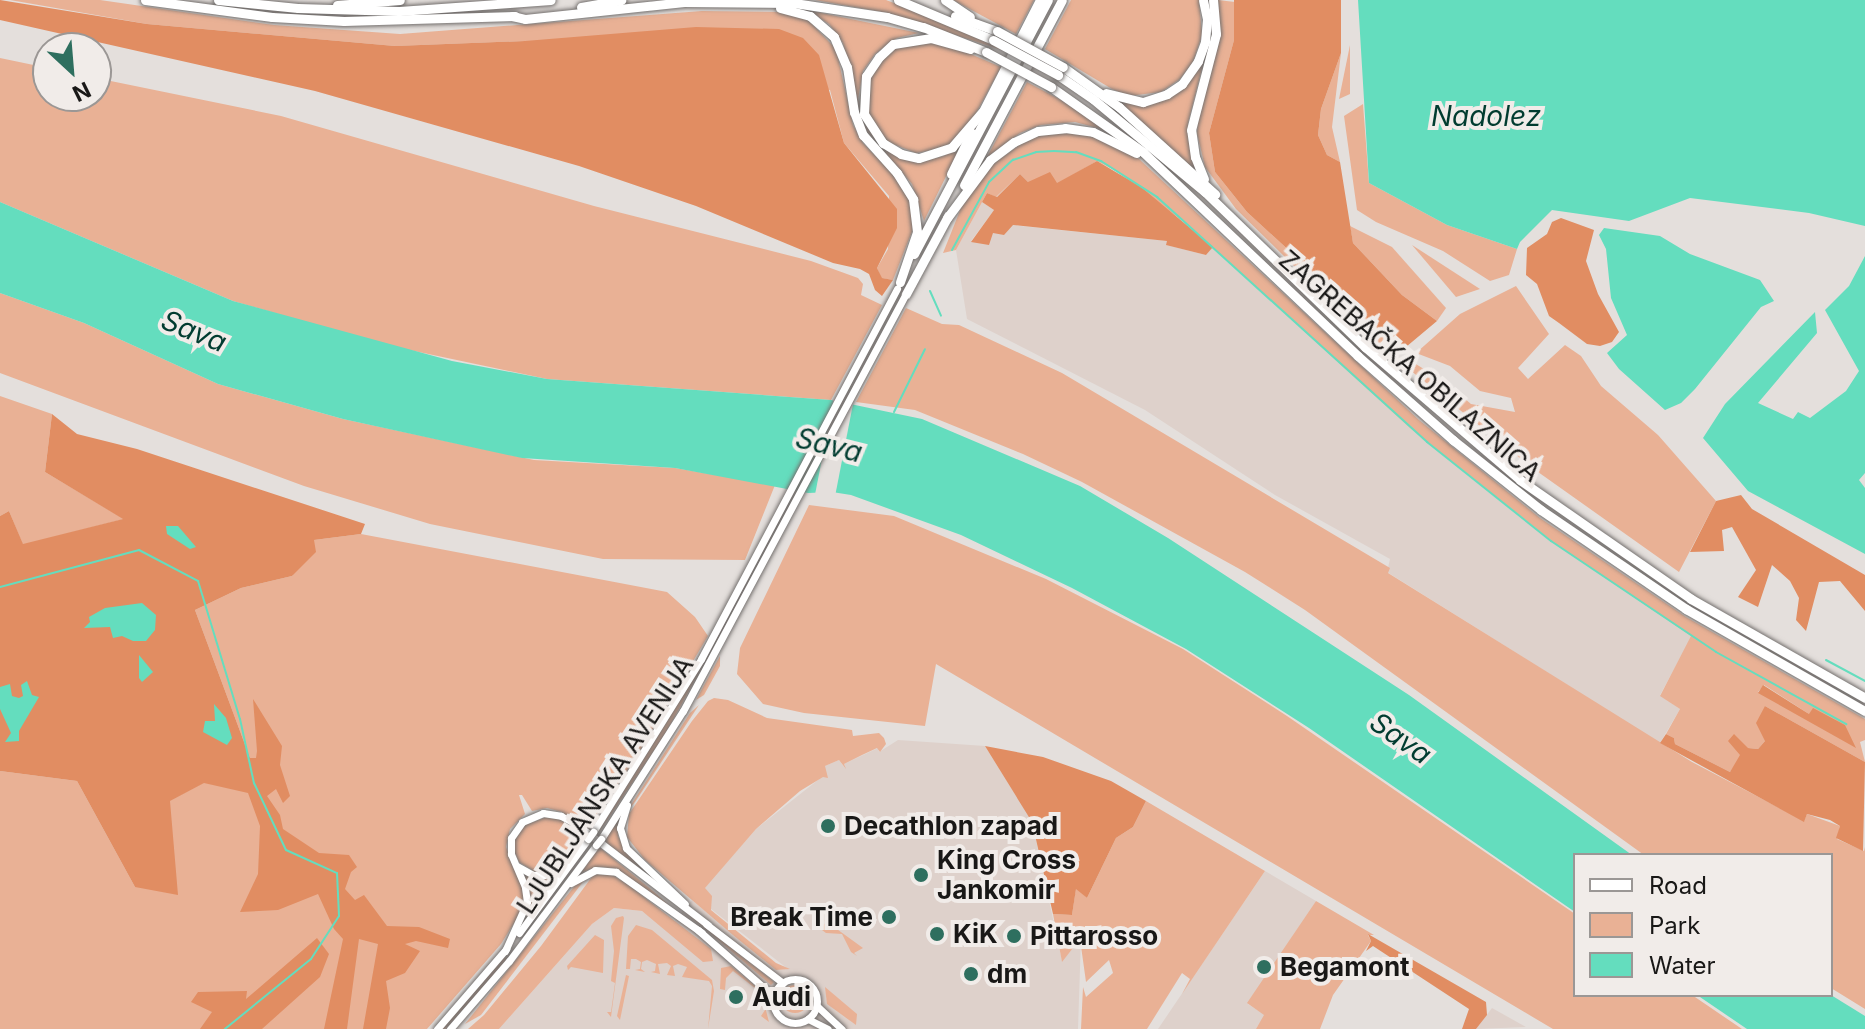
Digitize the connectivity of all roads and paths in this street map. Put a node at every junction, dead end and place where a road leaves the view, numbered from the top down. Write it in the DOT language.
graph roads {
  1 [pos="145,0"];
  2 [pos="218,0"];
  3 [pos="400,0"];
  4 [pos="551,0"];
  5 [pos="621,0"];
  6 [pos="898,0"];
  7 [pos="912,0"];
  8 [pos="945,0"];
  9 [pos="1048,0"];
  10 [pos="1062,0"];
  11 [pos="1203,0"];
  12 [pos="1213,0"];
  13 [pos="746,1"];
  14 [pos="1038,2"];
  15 [pos="266,5"];
  16 [pos="512,16"];
  17 [pos="995,34"];
  18 [pos="986,52"];
  19 [pos="1064,72"];
  20 [pos="982,112"];
  21 [pos="1207,186"];
  22 [pos="935,214"];
  23 [pos="947,218"];
  24 [pos="1216,220"];
  25 [pos="1253,240"];
  26 [pos="901,288"];
  27 [pos="1865,698"];
  28 [pos="1865,711"];
  29 [pos="632,791"];
  30 [pos="579,852"];
  31 [pos="517,866"];
  32 [pos="566,887"];
  33 [pos="657,889"];
  34 [pos="708,925"];
  35 [pos="702,933"];
  36 [pos="505,951"];
  37 [pos="783,983"];
  38 [pos="773,996"];
  39 [pos="817,1006"];
  40 [pos="808,1019"];
  41 [pos="437,1029"];
  42 [pos="450,1029"];
  43 [pos="828,1029"];
  44 [pos="842,1029"];
  1 -- 16 [label="highway"];
  2 -- 15 [label="highway"];
  3 -- 15 [label="highway"];
  4 -- 15 [label="highway"];
  5 -- 16 [label="highway"];
  6 -- 17 [label="highway"];
  7 -- 17 [label="highway"];
  8 -- 17 [label="highway"];
  9 -- 22 [label="highway"];
  10 -- 23 [label="highway"];
  11 -- 19 [label="highway"];
  12 -- 21 [label="highway"];
  13 -- 16 [label="highway"];
  13 -- 18 [label="highway"];
  13 -- 26 [label="highway"];
  14 -- 20 [label="highway"];
  17 -- 19 [label="highway, bridge"];
  18 -- 20 [label="highway"];
  18 -- 24 [label="highway, ZAGREBAČKA OBILAZNICA, bridge"];
  19 -- 21 [label="highway"];
  19 -- 25 [label="highway, ZAGREBAČKA OBILAZNICA"];
  20 -- 22 [label="highway"];
  21 -- 25 [label="highway"];
  22 -- 26 [label="highway"];
  23 -- 24 [label="highway"];
  23 -- 26 [label="highway"];
  24 -- 28 [label="highway, ZAGREBAČKA OBILAZNICA"];
  25 -- 27 [label="highway, ZAGREBAČKA OBILAZNICA"];
  26 -- 29 [label="main road, LJUBLJANSKA AVENIJA"];
  26 -- 30 [label="main road, LJUBLJANSKA AVENIJA"];
  29 -- 32 [label="main road, LJUBLJANSKA AVENIJA"];
  29 -- 34 [label="main road"];
  30 -- 31 [label="main road"];
  30 -- 36 [label="main road, LJUBLJANSKA AVENIJA"];
  31 -- 33 [label="main road"];
  31 -- 36 [label="main road"];
  32 -- 35 [label="main road"];
  32 -- 42 [label="main road, LJUBLJANSKA AVENIJA"];
  33 -- 34 [label="main road"];
  33 -- 35 [label="main road"];
  34 -- 37 [label="main road"];
  35 -- 38 [label="main road"];
  36 -- 41 [label="main road, LJUBLJANSKA AVENIJA"];
  37 -- 38 [label="main road"];
  37 -- 39 [label="main road"];
  38 -- 40 [label="main road"];
  39 -- 40 [label="main road"];
  39 -- 44 [label="main road"];
  40 -- 43 [label="main road"];
}
